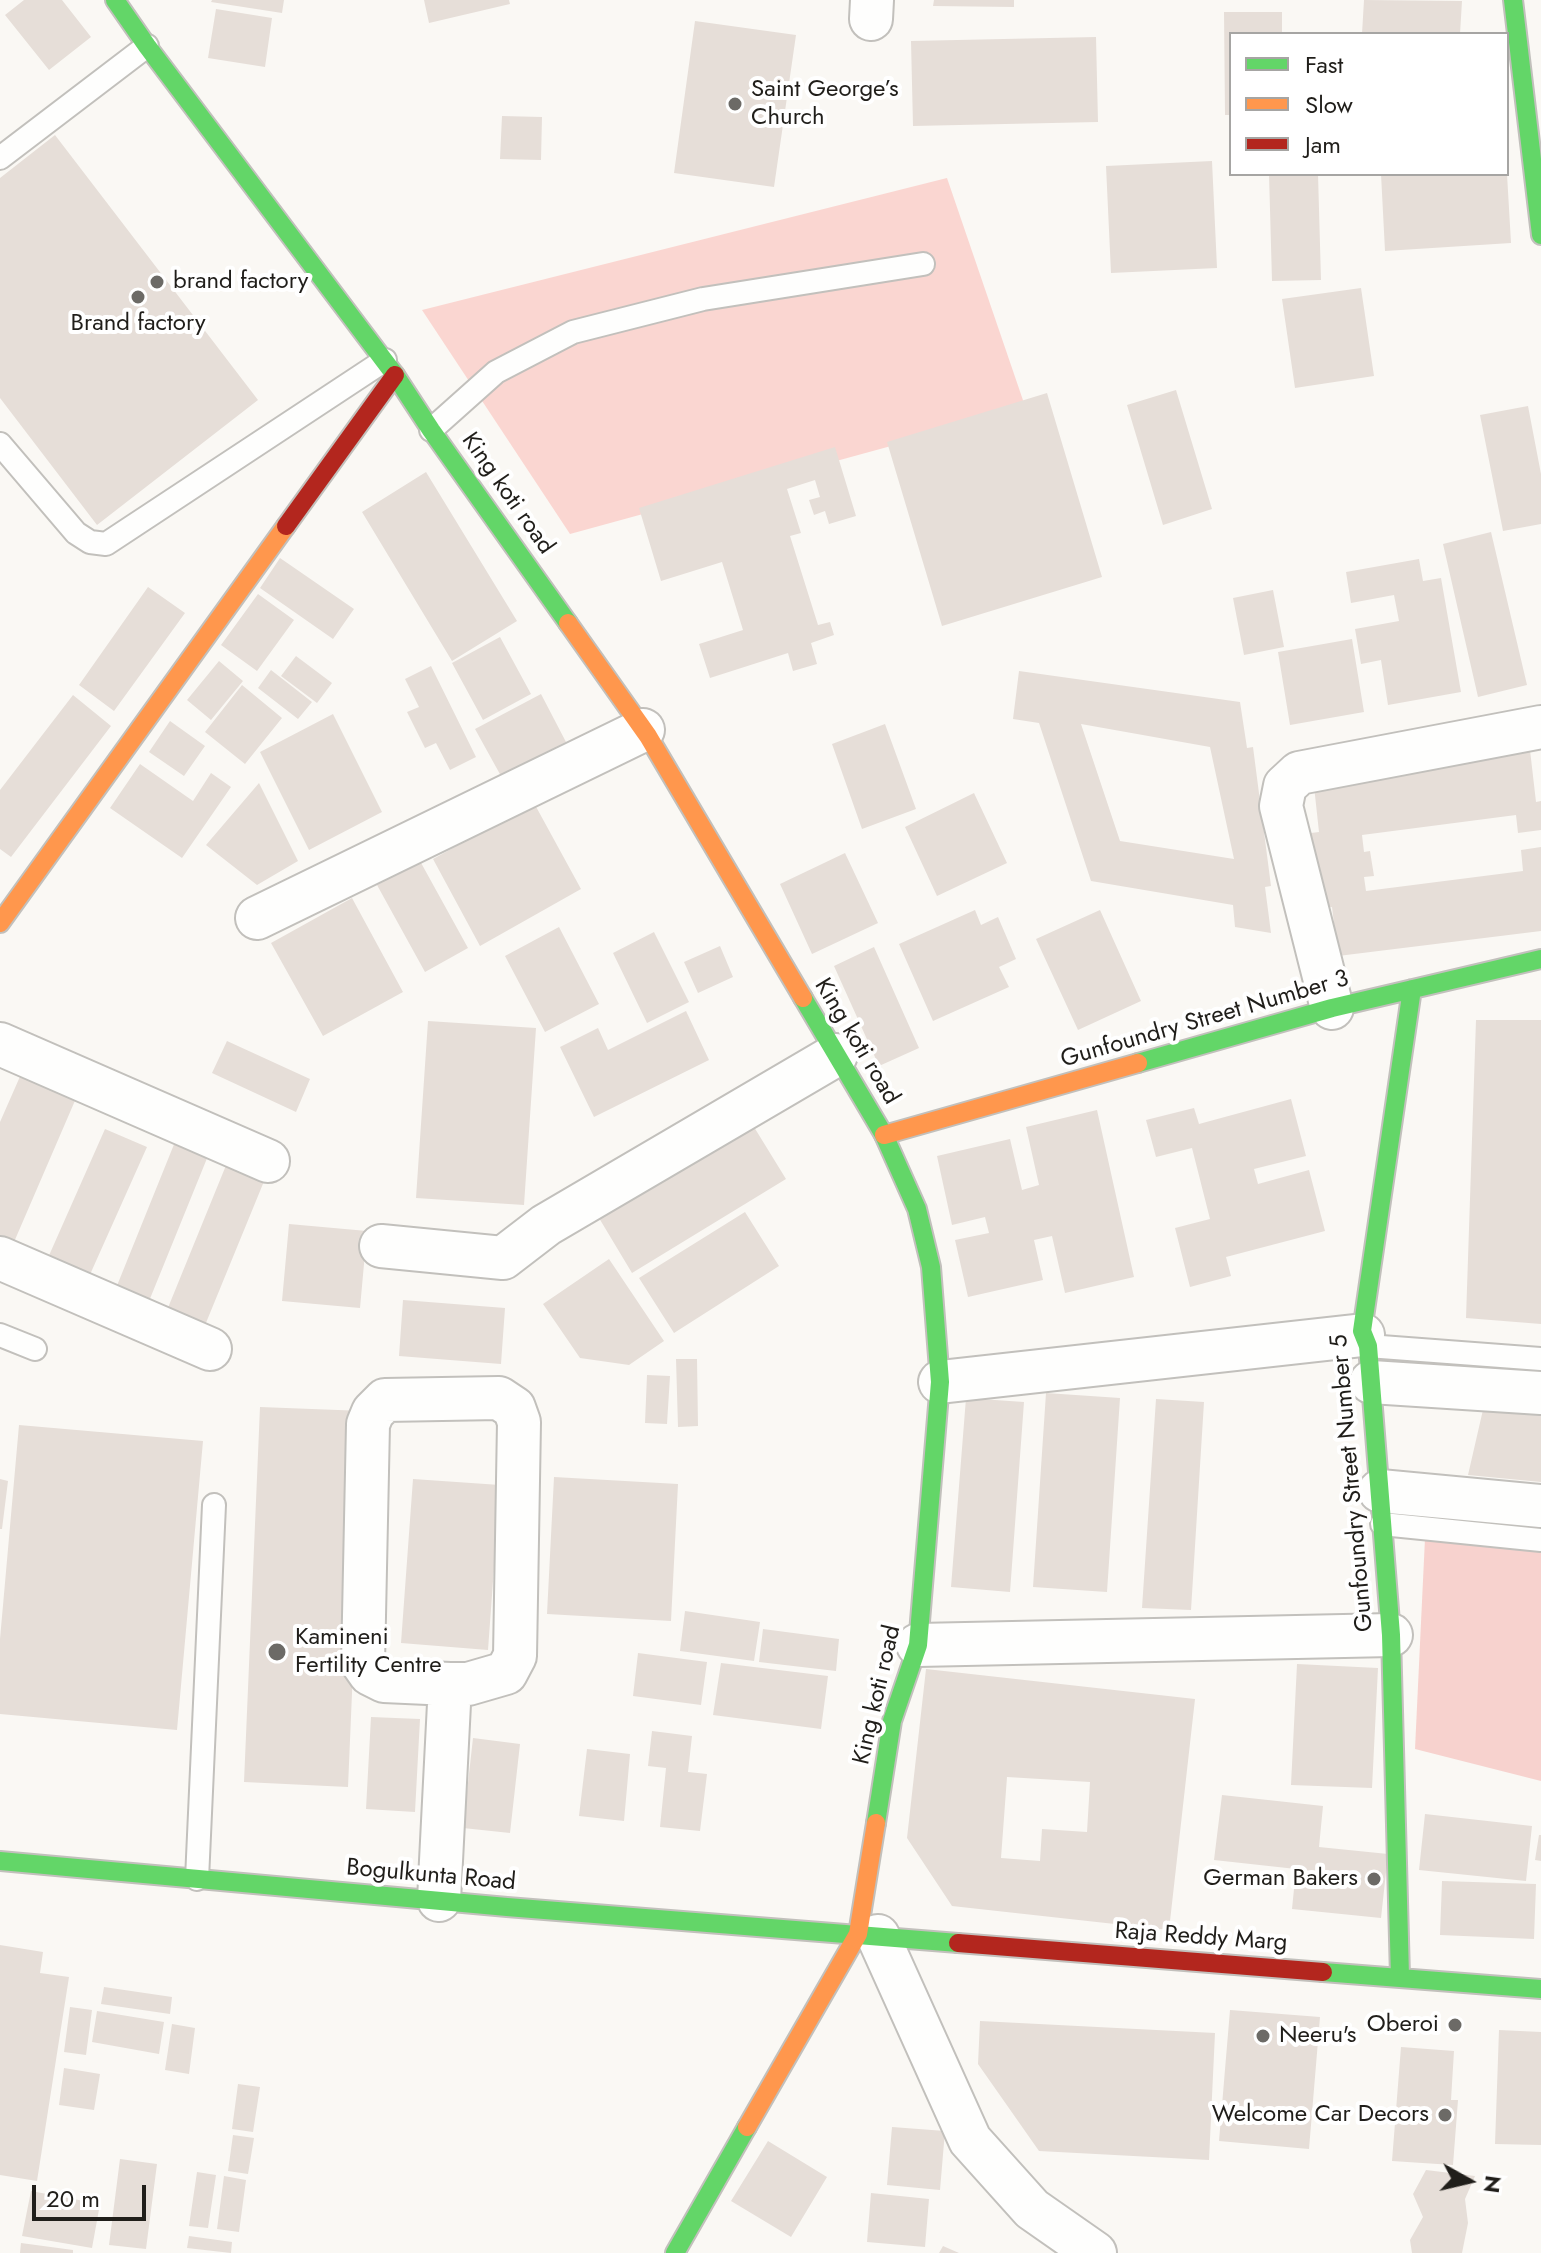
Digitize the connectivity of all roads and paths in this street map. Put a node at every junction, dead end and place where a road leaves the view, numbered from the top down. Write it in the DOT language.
graph roads {
  1 [pos="115,0"];
  2 [pos="1513,0"];
  3 [pos="147,46"];
  4 [pos="0,158"];
  5 [pos="1541,235"];
  6 [pos="923,264"];
  7 [pos="390,367"];
  8 [pos="431,430"];
  9 [pos="0,444"];
  10 [pos="1541,727"];
  11 [pos="643,730"];
  12 [pos="3,912"];
  13 [pos="257,918"];
  14 [pos="1541,959"];
  15 [pos="1412,989"];
  16 [pos="1332,1008"];
  17 [pos="0,1044"];
  18 [pos="836,1055"];
  19 [pos="884,1135"];
  20 [pos="268,1161"];
  21 [pos="381,1246"];
  22 [pos="0,1258"];
  23 [pos="0,1335"];
  24 [pos="35,1349"];
  25 [pos="210,1349"];
  26 [pos="1367,1354"];
  27 [pos="1541,1359"];
  28 [pos="940,1382"];
  29 [pos="1541,1393"];
  30 [pos="214,1505"];
  31 [pos="1541,1506"];
  32 [pos="1381,1507"];
  33 [pos="1541,1540"];
  34 [pos="1391,1635"];
  35 [pos="918,1645"];
  36 [pos="450,1684"];
  37 [pos="0,1861"];
  38 [pos="197,1879"];
  39 [pos="439,1900"];
  40 [pos="868,1935"];
  41 [pos="1400,1977"];
  42 [pos="1541,1989"];
  43 [pos="675,2253"];
  44 [pos="1095,2253"];
  1 -- 3 [label="street, King koti road"];
  2 -- 5 [label="street"];
  3 -- 4 [label="lane"];
  3 -- 7 [label="street, King koti road"];
  6 -- 8 [label="lane"];
  7 -- 8 [label="street, King koti road"];
  7 -- 9 [label="lane"];
  7 -- 12 [label="street"];
  8 -- 11 [label="street, King koti road"];
  10 -- 16 [label="street"];
  11 -- 13 [label="street"];
  11 -- 18 [label="street, King koti road"];
  14 -- 15 [label="street, Gunfoundry Street Number 3"];
  15 -- 16 [label="street, Gunfoundry Street Number 3"];
  15 -- 26 [label="street, Gunfoundry Street Number 5"];
  16 -- 19 [label="street, Gunfoundry Street Number 3"];
  17 -- 20 [label="street"];
  18 -- 19 [label="street, King koti road"];
  18 -- 21 [label="street"];
  19 -- 28 [label="street, King koti road"];
  22 -- 25 [label="street"];
  23 -- 24 [label="lane"];
  26 -- 27 [label="lane"];
  26 -- 28 [label="street"];
  26 -- 29 [label="street"];
  26 -- 32 [label="street, Gunfoundry Street Number 5"];
  28 -- 35 [label="street, King koti road"];
  30 -- 38 [label="lane"];
  31 -- 32 [label="street"];
  32 -- 33 [label="lane"];
  32 -- 34 [label="street, Gunfoundry Street Number 5"];
  34 -- 35 [label="street"];
  34 -- 41 [label="street, Gunfoundry Street Number 5"];
  35 -- 40 [label="street, King koti road"];
  36 -- 36 [label="street"];
  36 -- 39 [label="street"];
  37 -- 38 [label="street, Bogulkunta Road"];
  38 -- 39 [label="street, Bogulkunta Road"];
  39 -- 40 [label="street, Bogulkunta Road"];
  40 -- 41 [label="street, Raja Reddy Marg"];
  40 -- 43 [label="street, King koti road"];
  40 -- 44 [label="street"];
  41 -- 42 [label="street, Raja Reddy Marg"];
}
